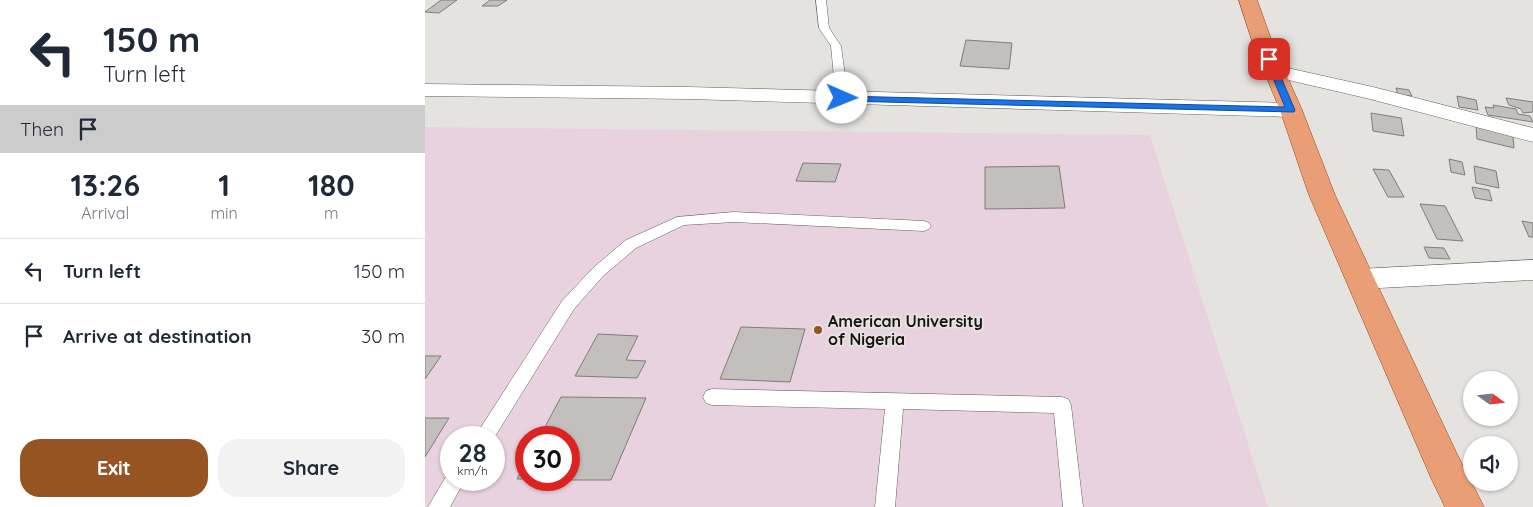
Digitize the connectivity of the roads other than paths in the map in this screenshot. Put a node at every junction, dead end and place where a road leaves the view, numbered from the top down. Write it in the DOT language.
graph roads {
  1 [pos="821,0"];
  2 [pos="1248,0"];
  3 [pos="1273,71"];
  4 [pos="425,90"];
  5 [pos="842,98"];
  6 [pos="1291,110"];
  7 [pos="1533,135"];
  8 [pos="924,226"];
  9 [pos="1533,270"];
  10 [pos="1360,280"];
  11 [pos="712,397"];
  12 [pos="895,401"];
  13 [pos="491,426"];
  14 [pos="448,491"];
  15 [pos="438,507"];
  16 [pos="885,507"];
  17 [pos="1073,507"];
  18 [pos="1465,507"];
  1 -- 5 [label="lane"];
  2 -- 3 [label="main road"];
  3 -- 6 [label="main road"];
  3 -- 7 [label="street"];
  4 -- 5 [label="street"];
  5 -- 6 [label="street"];
  6 -- 10 [label="main road"];
  8 -- 13 [label="lane"];
  9 -- 10 [label="street"];
  10 -- 18 [label="main road"];
  11 -- 12 [label="lane"];
  12 -- 16 [label="lane"];
  12 -- 17 [label="lane"];
  14 -- 15 [label="lane"];
}
